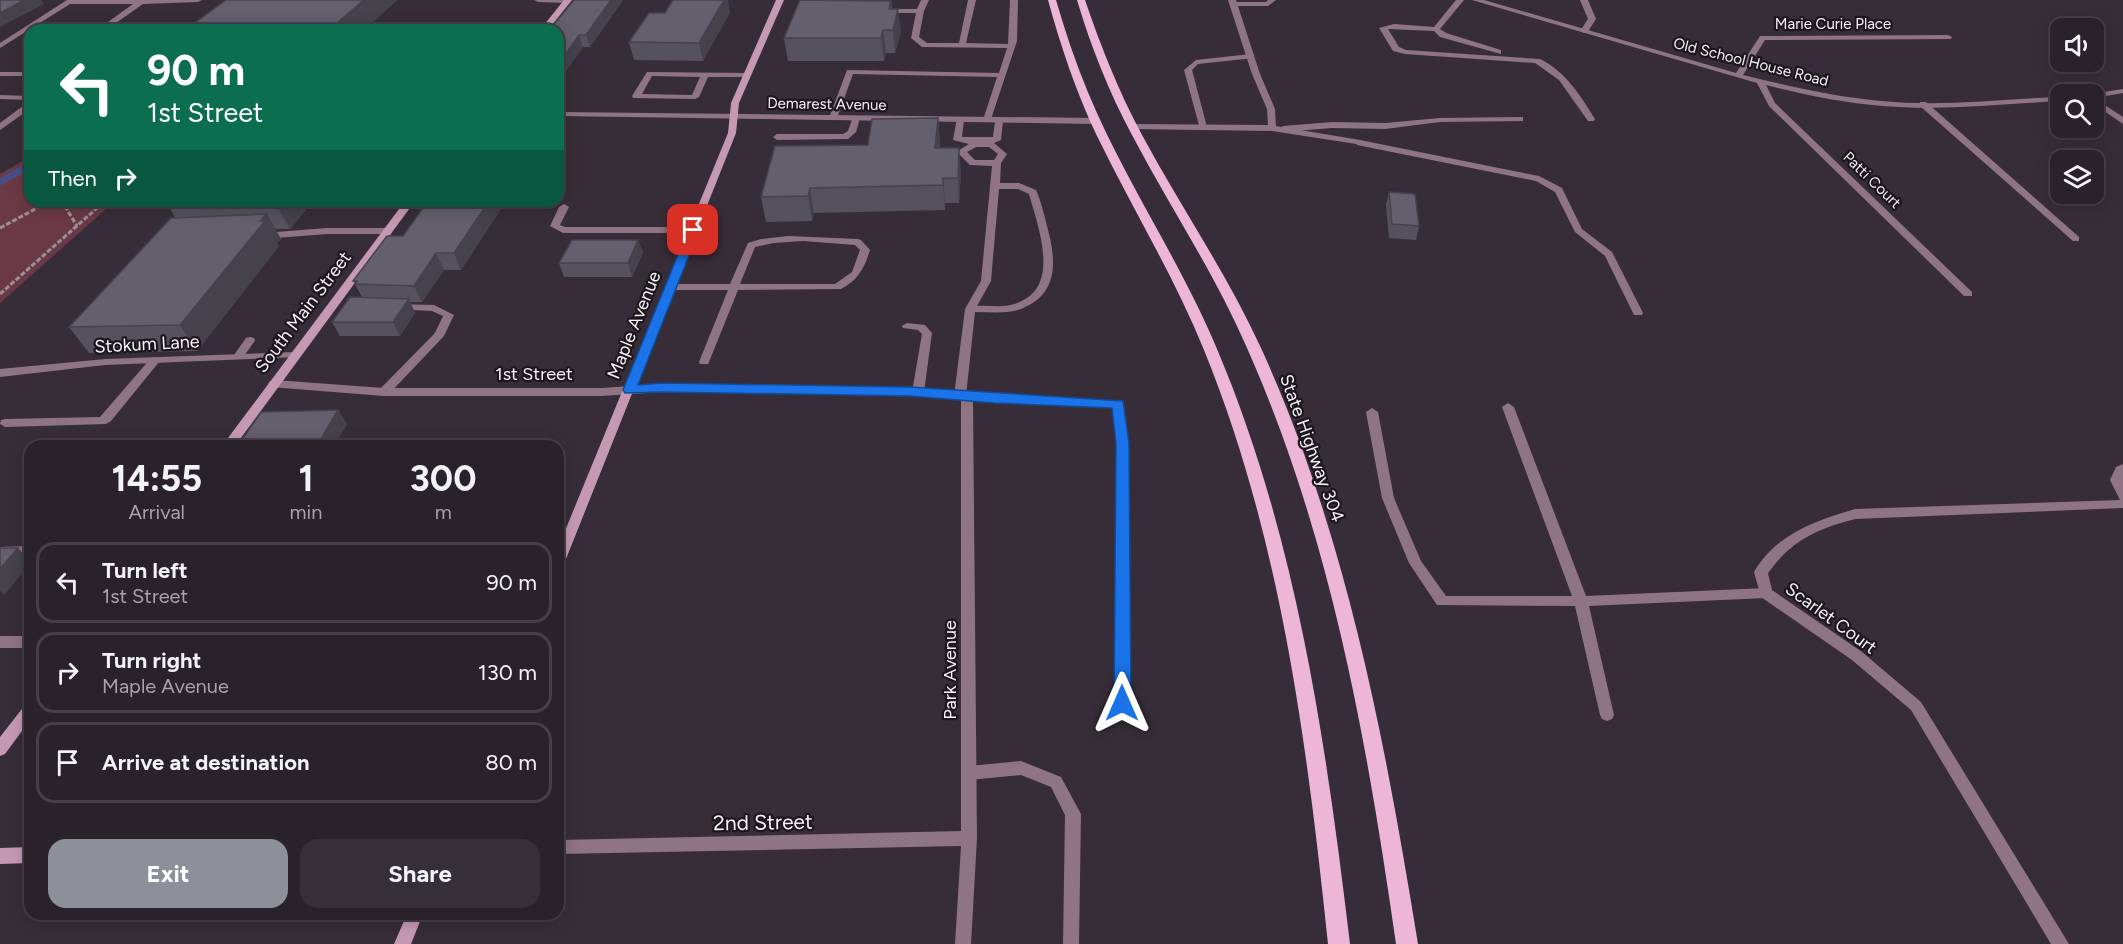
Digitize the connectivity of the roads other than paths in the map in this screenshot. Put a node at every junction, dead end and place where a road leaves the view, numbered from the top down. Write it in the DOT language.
graph roads {
  1 [pos="198,0"];
  2 [pos="538,0"];
  3 [pos="567,0"];
  4 [pos="780,0"];
  5 [pos="871,0"];
  6 [pos="925,0"];
  7 [pos="972,0"];
  8 [pos="1014,0"];
  9 [pos="1052,0"];
  10 [pos="1081,0"];
  11 [pos="1272,0"];
  12 [pos="1460,0"];
  13 [pos="1476,0"];
  14 [pos="1584,0"];
  15 [pos="70,1"];
  16 [pos="104,1"];
  17 [pos="141,2"];
  18 [pos="1232,2"];
  19 [pos="920,11"];
  20 [pos="34,24"];
  21 [pos="110,24"];
  22 [pos="549,24"];
  23 [pos="1436,29"];
  24 [pos="24,30"];
  25 [pos="1584,31"];
  26 [pos="18,34"];
  27 [pos="24,34"];
  28 [pos="1948,37"];
  29 [pos="962,45"];
  30 [pos="0,46"];
  31 [pos="1011,46"];
  32 [pos="1251,56"];
  33 [pos="1520,58"];
  34 [pos="0,74"];
  35 [pos="24,74"];
  36 [pos="705,74"];
  37 [pos="747,75"];
  38 [pos="1002,75"];
  39 [pos="1738,76"];
  40 [pos="1760,82"];
  41 [pos="2123,91"];
  42 [pos="2104,96"];
  43 [pos="0,97"];
  44 [pos="24,98"];
  45 [pos="2050,99"];
  46 [pos="1923,104"];
  47 [pos="2104,106"];
  48 [pos="24,109"];
  49 [pos="564,114"];
  50 [pos="735,117"];
  51 [pos="833,118"];
  52 [pos="856,118"];
  53 [pos="1520,119"];
  54 [pos="1591,119"];
  55 [pos="960,120"];
  56 [pos="987,120"];
  57 [pos="999,121"];
  58 [pos="2123,121"];
  59 [pos="1096,122"];
  60 [pos="2,124"];
  61 [pos="1133,127"];
  62 [pos="1203,127"];
  63 [pos="1272,128"];
  64 [pos="1283,129"];
  65 [pos="777,138"];
  66 [pos="973,142"];
  67 [pos="997,163"];
  68 [pos="995,186"];
  69 [pos="405,207"];
  70 [pos="564,207"];
  71 [pos="693,230"];
  72 [pos="387,231"];
  73 [pos="256,236"];
  74 [pos="2076,239"];
  75 [pos="671,286"];
  76 [pos="736,287"];
  77 [pos="1968,294"];
  78 [pos="388,307"];
  79 [pos="970,309"];
  80 [pos="1638,313"];
  81 [pos="907,326"];
  82 [pos="250,340"];
  83 [pos="295,355"];
  84 [pos="238,357"];
  85 [pos="155,360"];
  86 [pos="704,362"];
  87 [pos="0,374"];
  88 [pos="274,384"];
  89 [pos="629,390"];
  90 [pos="384,392"];
  91 [pos="918,392"];
  92 [pos="963,396"];
  93 [pos="1508,407"];
  94 [pos="1372,412"];
  95 [pos="5,423"];
  96 [pos="232,440"];
  97 [pos="2123,468"];
  98 [pos="2123,496"];
  99 [pos="2123,504"];
  100 [pos="564,549"];
  101 [pos="24,551"];
  102 [pos="0,552"];
  103 [pos="1766,593"];
  104 [pos="1581,601"];
  105 [pos="0,642"];
  106 [pos="24,642"];
  107 [pos="1122,703"];
  108 [pos="1607,715"];
  109 [pos="24,717"];
  110 [pos="0,749"];
  111 [pos="969,773"];
  112 [pos="969,838"];
  113 [pos="564,847"];
  114 [pos="24,855"];
  115 [pos="0,856"];
  116 [pos="412,920"];
  117 [pos="402,944"];
  118 [pos="963,944"];
  119 [pos="1071,944"];
  120 [pos="1339,944"];
  121 [pos="1407,944"];
  122 [pos="2061,944"];
  1 -- 17 [label="street"];
  2 -- 3 [label="street"];
  3 -- 22 [label="street"];
  4 -- 37 [label="street, Maple Avenue"];
  5 -- 19 [label="street"];
  6 -- 19 [label="street"];
  7 -- 29 [label="street"];
  8 -- 31 [label="street"];
  9 -- 59 [label="main road"];
  10 -- 61 [label="main road, State Highway 304"];
  11 -- 18 [label="street"];
  12 -- 23 [label="street"];
  13 -- 25 [label="street, Old School House Road"];
  14 -- 25 [label="street"];
  15 -- 16 [label="street"];
  15 -- 20 [label="street"];
  16 -- 17 [label="street"];
  17 -- 21 [label="street"];
  18 -- 32 [label="street"];
  19 -- 29 [label="street"];
  23 -- 33 [label="street"];
  23 -- 33 [label="street"];
  24 -- 26 [label="street"];
  25 -- 39 [label="street, Old School House Road"];
  26 -- 27 [label="street"];
  26 -- 30 [label="street"];
  28 -- 39 [label="street, Marie Curie Place"];
  29 -- 31 [label="street"];
  31 -- 38 [label="street"];
  32 -- 62 [label="street"];
  32 -- 63 [label="street"];
  33 -- 54 [label="street"];
  34 -- 35 [label="street"];
  36 -- 36 [label="street"];
  36 -- 37 [label="street"];
  37 -- 50 [label="street, Maple Avenue"];
  38 -- 51 [label="street"];
  38 -- 56 [label="street"];
  39 -- 40 [label="street, Old School House Road"];
  40 -- 46 [label="street, Old School House Road"];
  40 -- 77 [label="street, Patti Court"];
  41 -- 42 [label="street"];
  43 -- 44 [label="street"];
  45 -- 46 [label="street, Old School House Road"];
  46 -- 74 [label="street"];
  47 -- 58 [label="street"];
  48 -- 60 [label="street"];
  49 -- 50 [label="street, Demarest Avenue"];
  50 -- 51 [label="street, Demarest Avenue"];
  50 -- 71 [label="street, Maple Avenue"];
  51 -- 52 [label="street, Demarest Avenue"];
  52 -- 55 [label="street, Demarest Avenue"];
  52 -- 65 [label="street"];
  53 -- 64 [label="street"];
  55 -- 56 [label="street, Demarest Avenue"];
  55 -- 66 [label="street"];
  56 -- 57 [label="street, Demarest Avenue"];
  57 -- 59 [label="street, Demarest Avenue"];
  57 -- 66 [label="street"];
  59 -- 120 [label="main road"];
  61 -- 62 [label="street"];
  61 -- 121 [label="main road, State Highway 304"];
  62 -- 63 [label="street"];
  63 -- 64 [label="street"];
  64 -- 80 [label="street"];
  66 -- 67 [label="street"];
  66 -- 67 [label="street"];
  67 -- 68 [label="street"];
  68 -- 79 [label="street"];
  68 -- 79 [label="street"];
  69 -- 72 [label="street, South Main Street"];
  70 -- 71 [label="street"];
  71 -- 75 [label="street, Maple Avenue"];
  72 -- 73 [label="street"];
  72 -- 83 [label="street, South Main Street"];
  75 -- 76 [label="street"];
  75 -- 89 [label="street, Maple Avenue"];
  76 -- 76 [label="street"];
  76 -- 86 [label="street"];
  78 -- 90 [label="street"];
  79 -- 92 [label="street, Park Avenue"];
  81 -- 91 [label="street"];
  82 -- 84 [label="street"];
  83 -- 84 [label="street, Stokum Lane"];
  83 -- 88 [label="street, South Main Street"];
  84 -- 85 [label="street, Stokum Lane"];
  85 -- 87 [label="street, Stokum Lane"];
  85 -- 95 [label="street"];
  88 -- 90 [label="street, 1st Street"];
  88 -- 96 [label="street, South Main Street"];
  89 -- 90 [label="street, 1st Street"];
  89 -- 91 [label="street, 1st Street"];
  89 -- 100 [label="street, Maple Avenue"];
  91 -- 92 [label="street, 1st Street"];
  92 -- 107 [label="street, 1st Street"];
  92 -- 111 [label="street, Park Avenue"];
  93 -- 104 [label="street"];
  94 -- 104 [label="street"];
  97 -- 98 [label="street"];
  99 -- 103 [label="street, Scarlet Court"];
  101 -- 102 [label="street"];
  103 -- 104 [label="street"];
  103 -- 122 [label="street, Scarlet Court"];
  104 -- 108 [label="street"];
  105 -- 106 [label="street"];
  109 -- 110 [label="street"];
  111 -- 112 [label="street, Park Avenue"];
  111 -- 119 [label="street"];
  112 -- 113 [label="street, 2nd Street"];
  112 -- 118 [label="street, Park Avenue"];
  114 -- 115 [label="street"];
  116 -- 117 [label="street"];
}
